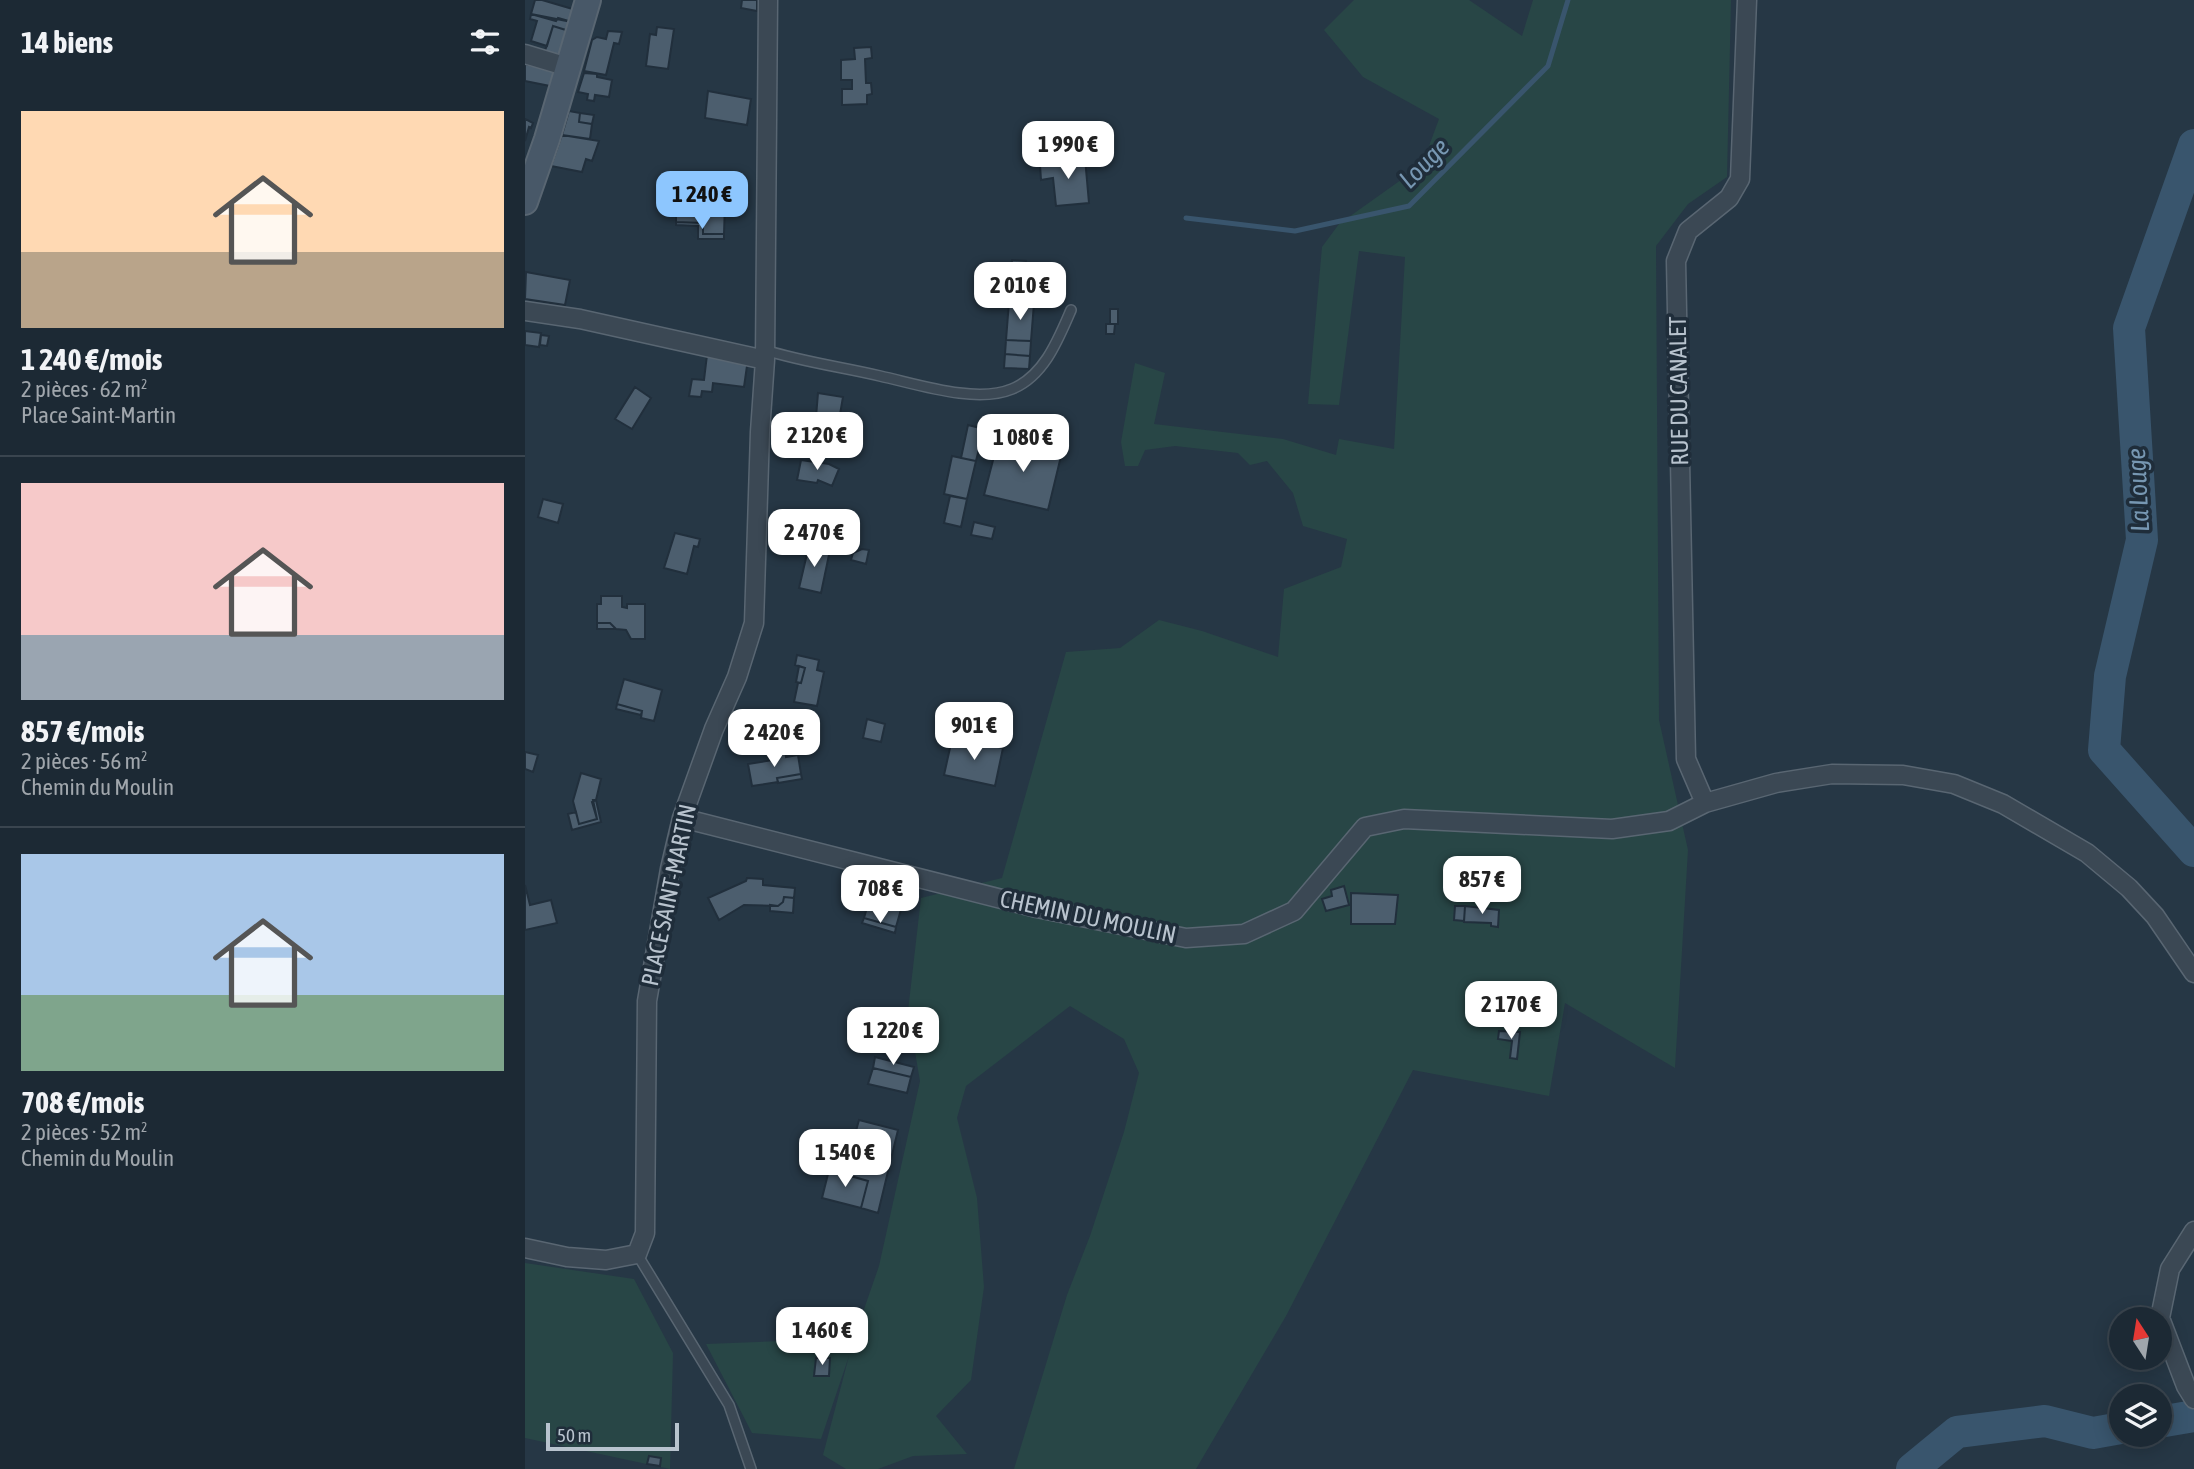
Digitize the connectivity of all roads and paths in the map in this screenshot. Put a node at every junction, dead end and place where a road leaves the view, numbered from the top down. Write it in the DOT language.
graph roads {
  1 [pos="768,0"];
  2 [pos="1747,0"];
  3 [pos="585,1"];
  4 [pos="525,54"];
  5 [pos="568,68"];
  6 [pos="525,202"];
  7 [pos="1071,310"];
  8 [pos="525,312"];
  9 [pos="765,355"];
  10 [pos="1705,803"];
  11 [pos="682,818"];
  12 [pos="2194,973"];
  13 [pos="2194,1231"];
  14 [pos="525,1248"];
  15 [pos="637,1254"];
  16 [pos="2190,1393"];
  17 [pos="751,1469"];
  1 -- 9 [label="street, PLACE SAINT-MARTIN"];
  2 -- 10 [label="street, RUE DU CANALET"];
  3 -- 5 [label="street"];
  4 -- 5 [label="street"];
  5 -- 6 [label="street"];
  7 -- 9 [label="lane"];
  8 -- 9 [label="street"];
  9 -- 11 [label="street, PLACE SAINT-MARTIN"];
  10 -- 11 [label="street, CHEMIN DU MOULIN"];
  10 -- 12 [label="street, CHEMIN DU MOULIN"];
  11 -- 15 [label="street, PLACE SAINT-MARTIN"];
  13 -- 16 [label="street"];
  14 -- 15 [label="street"];
  15 -- 17 [label="lane"];
}
